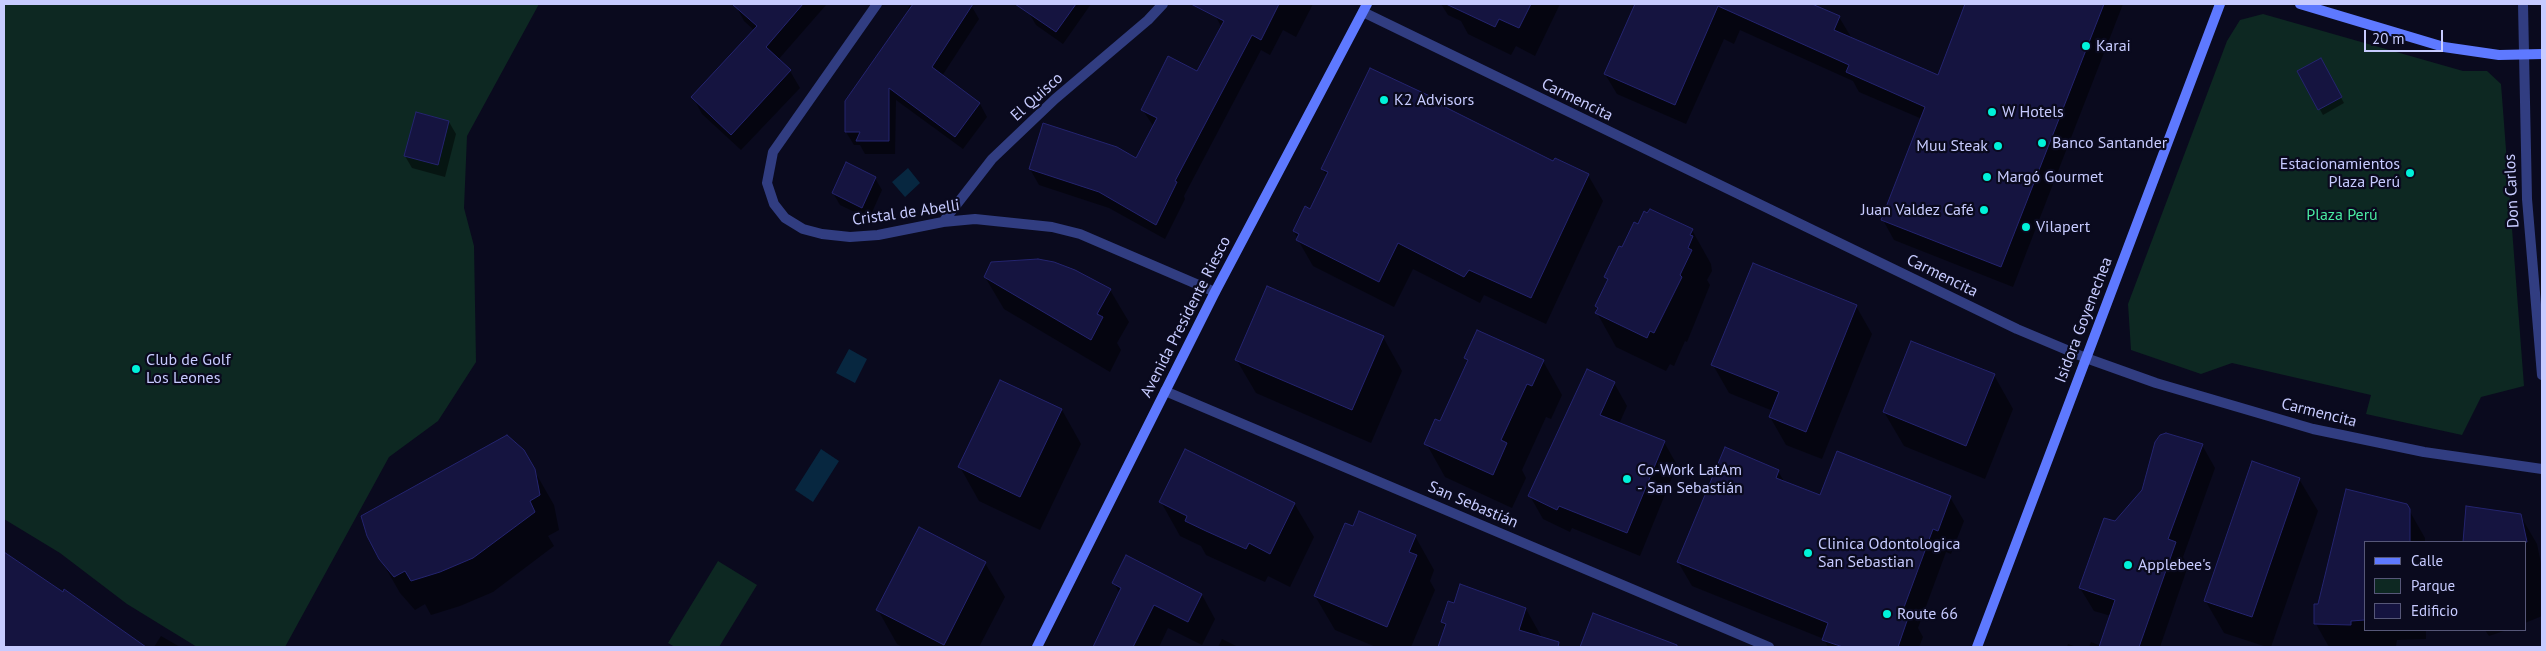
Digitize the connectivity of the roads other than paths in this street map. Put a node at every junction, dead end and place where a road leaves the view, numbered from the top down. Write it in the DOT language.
graph roads {
  1 [pos="877,4"];
  2 [pos="1163,4"];
  3 [pos="2220,4"];
  4 [pos="2300,4"];
  5 [pos="2523,4"];
  6 [pos="1365,8"];
  7 [pos="2542,54"];
  8 [pos="2524,55"];
  9 [pos="943,222"];
  10 [pos="1215,292"];
  11 [pos="2086,358"];
  12 [pos="2542,375"];
  13 [pos="1165,391"];
  14 [pos="2542,470"];
  15 [pos="1037,647"];
  16 [pos="1769,647"];
  17 [pos="1977,647"];
  1 -- 9 [label="street, Cristal de Abelli"];
  2 -- 9 [label="street, El Quisco"];
  3 -- 11 [label="street, Isidora Goyenechea"];
  4 -- 8 [label="street"];
  5 -- 8 [label="street, Don Carlos"];
  6 -- 10 [label="street, Avenida Presidente Riesco"];
  6 -- 11 [label="street, Carmencita"];
  7 -- 8 [label="street"];
  8 -- 12 [label="street, Don Carlos"];
  9 -- 10 [label="street, Cristal de Abelli"];
  10 -- 13 [label="street, Avenida Presidente Riesco"];
  11 -- 14 [label="street, Carmencita"];
  11 -- 17 [label="street, Isidora Goyenechea"];
  13 -- 15 [label="street, Avenida Presidente Riesco"];
  13 -- 16 [label="street, San Sebastián"];
}
